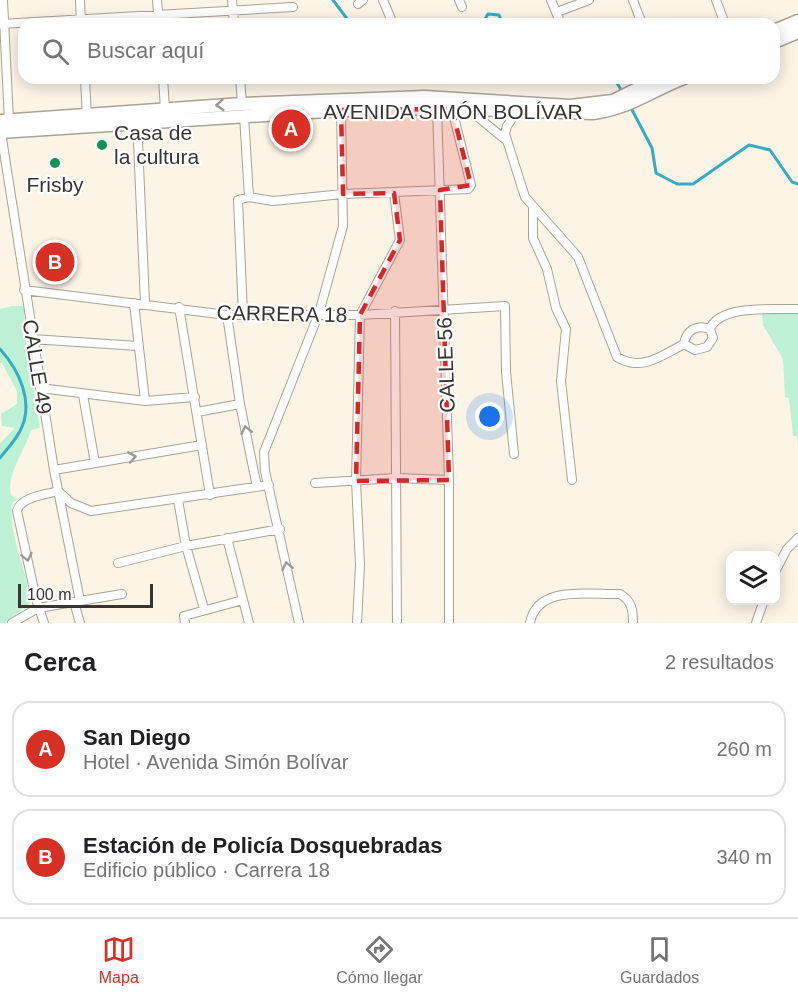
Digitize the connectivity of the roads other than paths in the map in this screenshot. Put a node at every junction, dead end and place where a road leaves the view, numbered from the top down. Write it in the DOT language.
graph roads {
  1 [pos="3,0"];
  2 [pos="80,0"];
  3 [pos="157,0"];
  4 [pos="383,0"];
  5 [pos="551,0"];
  6 [pos="589,0"];
  7 [pos="633,0"];
  8 [pos="716,0"];
  9 [pos="233,4"];
  10 [pos="293,7"];
  11 [pos="557,12"];
  12 [pos="159,13"];
  13 [pos="81,18"];
  14 [pos="110,18"];
  15 [pos="159,18"];
  16 [pos="390,18"];
  17 [pos="559,18"];
  18 [pos="640,18"];
  19 [pos="723,18"];
  20 [pos="798,21"];
  21 [pos="18,23"];
  22 [pos="2,24"];
  23 [pos="780,28"];
  24 [pos="798,32"];
  25 [pos="780,40"];
  26 [pos="85,84"];
  27 [pos="163,84"];
  28 [pos="241,84"];
  29 [pos="652,84"];
  30 [pos="669,84"];
  31 [pos="641,94"];
  32 [pos="614,106"];
  33 [pos="437,108"];
  34 [pos="467,108"];
  35 [pos="165,109"];
  36 [pos="452,109"];
  37 [pos="243,110"];
  38 [pos="341,110"];
  39 [pos="518,110"];
  40 [pos="137,118"];
  41 [pos="88,121"];
  42 [pos="3,126"];
  43 [pos="507,141"];
  44 [pos="440,190"];
  45 [pos="394,193"];
  46 [pos="344,194"];
  47 [pos="249,197"];
  48 [pos="533,208"];
  49 [pos="24,290"];
  50 [pos="134,303"];
  51 [pos="145,303"];
  52 [pos="179,307"];
  53 [pos="798,309"];
  54 [pos="395,311"];
  55 [pos="444,311"];
  56 [pos="319,313"];
  57 [pos="227,315"];
  58 [pos="243,315"];
  59 [pos="360,315"];
  60 [pos="710,329"];
  61 [pos="32,339"];
  62 [pos="684,344"];
  63 [pos="138,346"];
  64 [pos="40,388"];
  65 [pos="83,395"];
  66 [pos="195,397"];
  67 [pos="145,401"];
  68 [pos="240,404"];
  69 [pos="197,412"];
  70 [pos="202,445"];
  71 [pos="514,454"];
  72 [pos="95,463"];
  73 [pos="54,470"];
  74 [pos="396,478"];
  75 [pos="449,480"];
  76 [pos="572,480"];
  77 [pos="356,481"];
  78 [pos="315,483"];
  79 [pos="269,485"];
  80 [pos="257,487"];
  81 [pos="58,491"];
  82 [pos="210,495"];
  83 [pos="178,500"];
  84 [pos="280,529"];
  85 [pos="227,538"];
  86 [pos="798,538"];
  87 [pos="186,546"];
  88 [pos="780,562"];
  89 [pos="117,563"];
  90 [pos="122,594"];
  91 [pos="243,600"];
  92 [pos="77,601"];
  93 [pos="762,605"];
  94 [pos="38,608"];
  95 [pos="204,609"];
  96 [pos="12,623"];
  97 [pos="44,623"];
  98 [pos="80,623"];
  99 [pos="185,623"];
  100 [pos="249,623"];
  101 [pos="299,623"];
  102 [pos="357,623"];
  103 [pos="397,623"];
  104 [pos="449,623"];
  105 [pos="530,623"];
  106 [pos="633,623"];
  107 [pos="756,623"];
  1 -- 22 [label="street, CALLE 49"];
  2 -- 13 [label="street"];
  3 -- 12 [label="street"];
  4 -- 16 [label="street"];
  5 -- 11 [label="street"];
  6 -- 11 [label="street"];
  7 -- 18 [label="street"];
  8 -- 19 [label="street"];
  9 -- 10 [label="street"];
  9 -- 12 [label="street"];
  11 -- 17 [label="street"];
  12 -- 14 [label="street"];
  12 -- 15 [label="street"];
  20 -- 23 [label="main road"];
  21 -- 22 [label="street"];
  22 -- 42 [label="street, CALLE 49"];
  24 -- 25 [label="main road"];
  26 -- 41 [label="street"];
  27 -- 35 [label="street"];
  28 -- 37 [label="street"];
  29 -- 31 [label="main road, AVENIDA SIMÓN BOLÍVAR"];
  30 -- 31 [label="main road, AVENIDA SIMÓN BOLÍVAR"];
  31 -- 32 [label="main road, AVENIDA SIMÓN BOLÍVAR"];
  32 -- 37 [label="main road, AVENIDA SIMÓN BOLÍVAR"];
  32 -- 39 [label="main road, AVENIDA SIMÓN BOLÍVAR"];
  33 -- 36 [label="main road, AVENIDA SIMÓN BOLÍVAR"];
  33 -- 38 [label="main road, AVENIDA SIMÓN BOLÍVAR"];
  33 -- 44 [label="street, CALLE 56"];
  34 -- 36 [label="main road, AVENIDA SIMÓN BOLÍVAR"];
  34 -- 39 [label="main road, AVENIDA SIMÓN BOLÍVAR"];
  34 -- 43 [label="street"];
  37 -- 35 [label="main road, AVENIDA SIMÓN BOLÍVAR, one-way"];
  35 -- 40 [label="main road, AVENIDA SIMÓN BOLÍVAR"];
  36 -- 44 [label="street"];
  37 -- 38 [label="main road, AVENIDA SIMÓN BOLÍVAR"];
  37 -- 40 [label="main road, AVENIDA SIMÓN BOLÍVAR"];
  37 -- 47 [label="street"];
  38 -- 46 [label="street"];
  39 -- 43 [label="street"];
  40 -- 41 [label="main road, AVENIDA SIMÓN BOLÍVAR"];
  40 -- 51 [label="street"];
  41 -- 42 [label="main road, AVENIDA SIMÓN BOLÍVAR"];
  42 -- 49 [label="street, CALLE 49"];
  43 -- 48 [label="street"];
  44 -- 45 [label="street"];
  44 -- 55 [label="street, CALLE 56"];
  45 -- 46 [label="street"];
  45 -- 59 [label="street"];
  46 -- 47 [label="street"];
  46 -- 56 [label="street"];
  47 -- 58 [label="street"];
  48 -- 62 [label="street"];
  48 -- 76 [label="street"];
  49 -- 50 [label="street, CARRERA 18"];
  49 -- 61 [label="street, CALLE 49"];
  50 -- 51 [label="street, CARRERA 18"];
  50 -- 63 [label="street"];
  51 -- 52 [label="street, CARRERA 18"];
  52 -- 57 [label="street, CARRERA 18"];
  52 -- 66 [label="street"];
  53 -- 60 [label="street"];
  54 -- 55 [label="street, CARRERA 18"];
  54 -- 59 [label="street, CARRERA 18"];
  54 -- 74 [label="street"];
  55 -- 71 [label="street, CARRERA 18"];
  55 -- 75 [label="street, CALLE 56"];
  56 -- 58 [label="street, CARRERA 18"];
  56 -- 59 [label="street, CARRERA 18"];
  56 -- 79 [label="street"];
  57 -- 58 [label="street, CARRERA 18"];
  57 -- 68 [label="street"];
  59 -- 77 [label="street"];
  60 -- 62 [label="street"];
  60 -- 62 [label="street"];
  61 -- 63 [label="street"];
  61 -- 64 [label="street, CALLE 49"];
  63 -- 67 [label="street"];
  64 -- 65 [label="street"];
  64 -- 73 [label="street, CALLE 49"];
  65 -- 67 [label="street"];
  65 -- 72 [label="street"];
  66 -- 67 [label="street"];
  66 -- 69 [label="street"];
  68 -- 69 [label="street"];
  80 -- 68 [label="street, one-way"];
  69 -- 70 [label="street"];
  72 -- 70 [label="street, one-way"];
  70 -- 82 [label="street"];
  72 -- 73 [label="street"];
  73 -- 81 [label="street, CALLE 49"];
  74 -- 75 [label="street"];
  74 -- 77 [label="street"];
  74 -- 103 [label="street"];
  75 -- 104 [label="street, CALLE 56"];
  77 -- 78 [label="street"];
  77 -- 102 [label="street"];
  79 -- 80 [label="street"];
  79 -- 84 [label="street"];
  80 -- 82 [label="street"];
  81 -- 83 [label="street"];
  81 -- 92 [label="street, CALLE 49"];
  81 -- 94 [label="street, one-way"];
  82 -- 83 [label="street"];
  83 -- 87 [label="street"];
  84 -- 85 [label="street"];
  101 -- 84 [label="street, one-way"];
  85 -- 87 [label="street"];
  85 -- 91 [label="street"];
  86 -- 88 [label="street"];
  87 -- 89 [label="street"];
  87 -- 95 [label="street"];
  90 -- 92 [label="street"];
  91 -- 95 [label="street"];
  91 -- 100 [label="street"];
  92 -- 94 [label="street"];
  92 -- 98 [label="street, CALLE 49"];
  93 -- 107 [label="street"];
  94 -- 96 [label="street"];
  94 -- 97 [label="street"];
  95 -- 99 [label="street"];
  105 -- 106 [label="street"];
}
